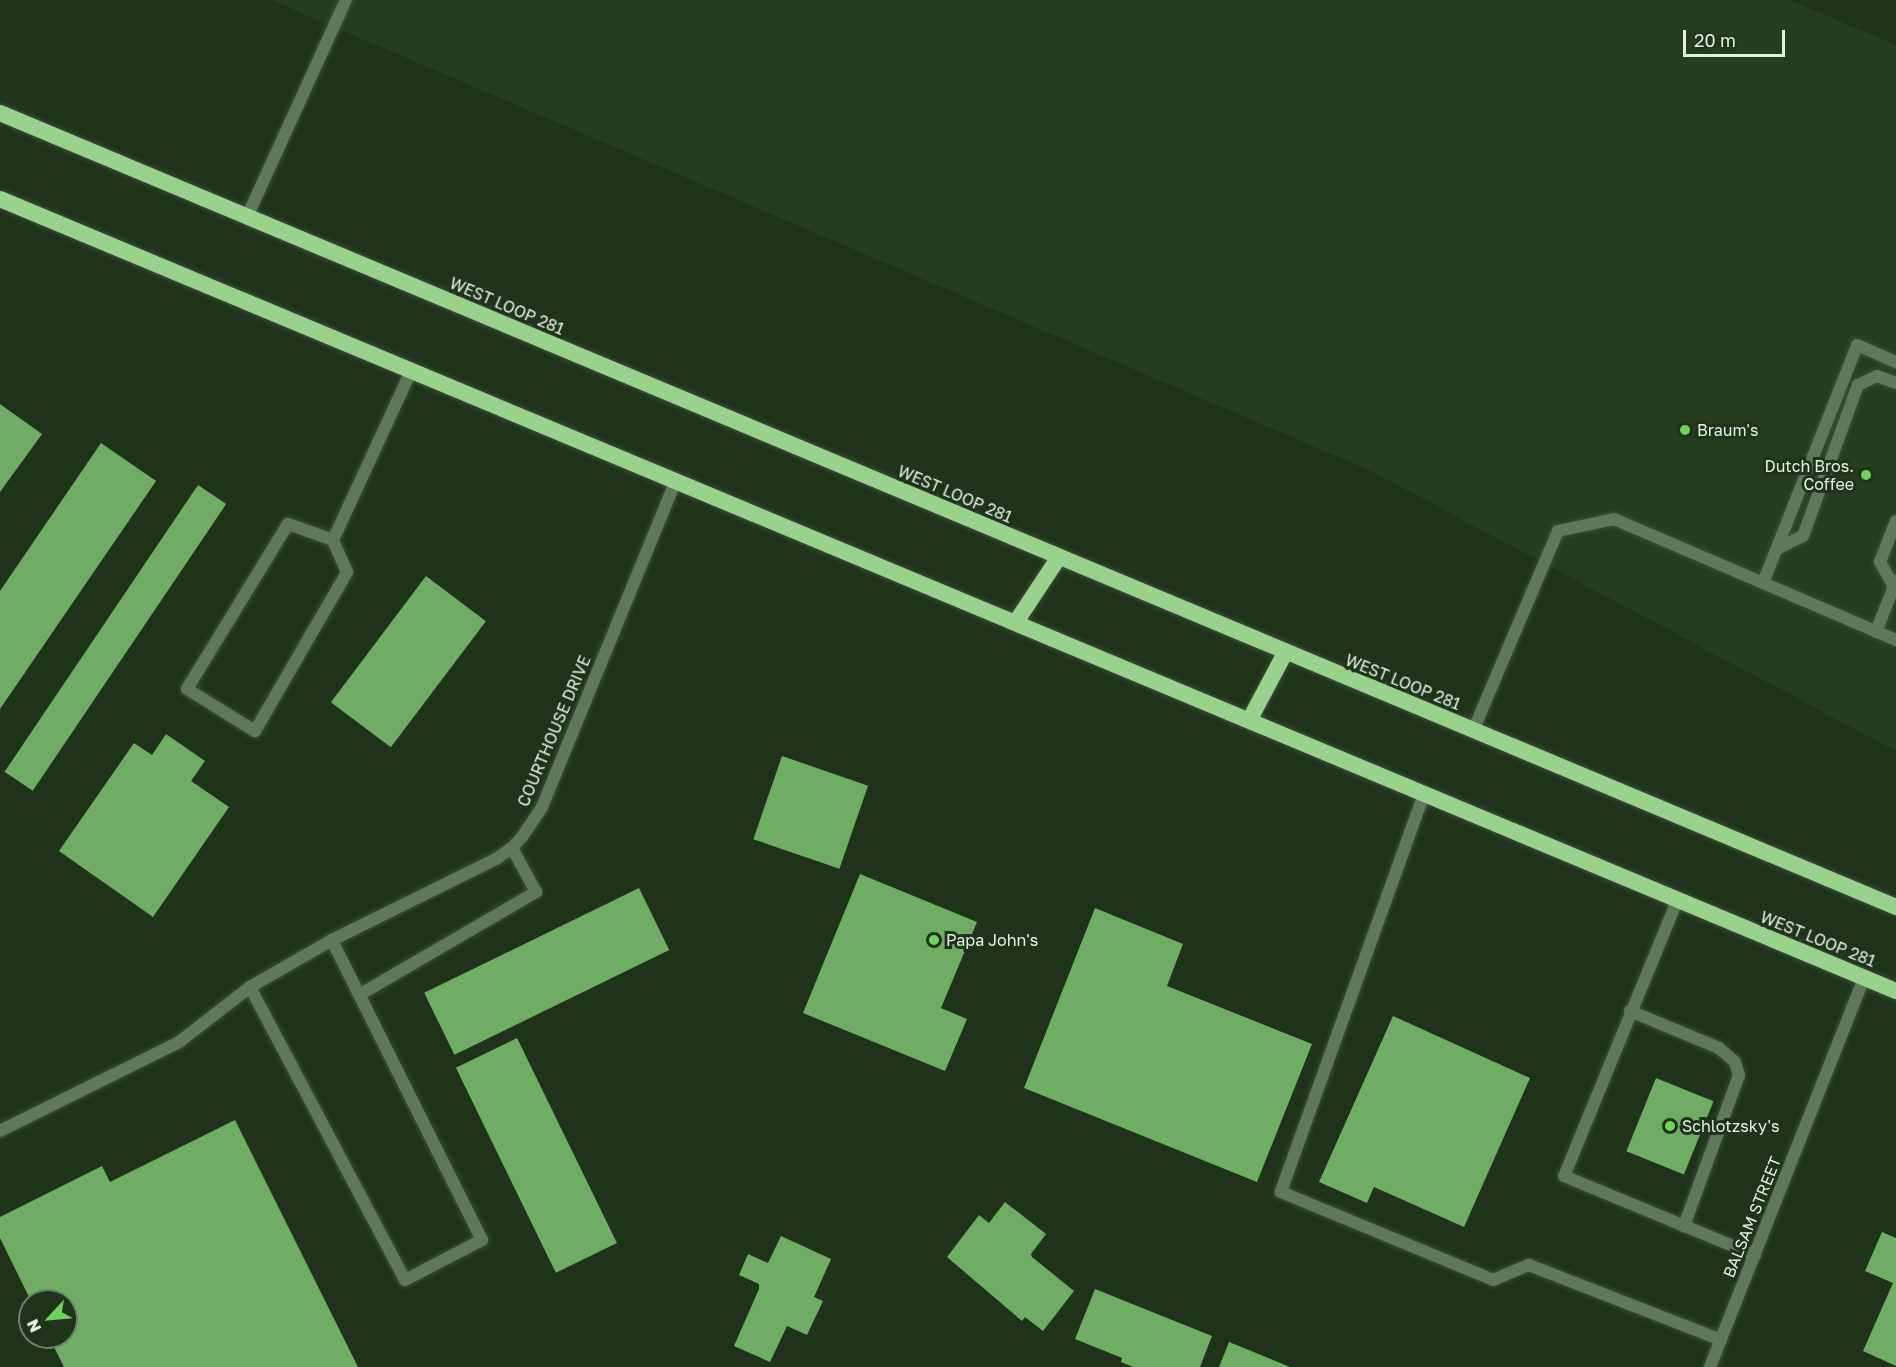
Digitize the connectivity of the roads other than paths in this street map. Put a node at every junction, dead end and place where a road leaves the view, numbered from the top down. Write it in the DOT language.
graph roads {
  1 [pos="346,0"];
  2 [pos="0,113"];
  3 [pos="0,199"];
  4 [pos="247,216"];
  5 [pos="1896,362"];
  6 [pos="411,371"];
  7 [pos="1896,383"];
  8 [pos="676,481"];
  9 [pos="1896,521"];
  10 [pos="333,540"];
  11 [pos="1777,549"];
  12 [pos="1059,557"];
  13 [pos="1763,583"];
  14 [pos="1895,584"];
  15 [pos="1016,622"];
  16 [pos="1876,632"];
  17 [pos="1896,640"];
  18 [pos="1285,653"];
  19 [pos="1250,719"];
  20 [pos="1473,731"];
  21 [pos="1424,795"];
  22 [pos="512,848"];
  23 [pos="1677,901"];
  24 [pos="1896,907"];
  25 [pos="332,940"];
  26 [pos="1864,978"];
  27 [pos="250,987"];
  28 [pos="1896,991"];
  29 [pos="359,995"];
  30 [pos="1630,1011"];
  31 [pos="0,1131"];
  32 [pos="1684,1226"];
  33 [pos="1755,1255"];
  34 [pos="1721,1340"];
  35 [pos="1710,1367"];
  1 -- 4 [label="street"];
  2 -- 4 [label="highway, WEST LOOP 281"];
  3 -- 6 [label="highway, WEST LOOP 281"];
  4 -- 12 [label="highway, WEST LOOP 281"];
  5 -- 11 [label="street"];
  6 -- 8 [label="highway, WEST LOOP 281"];
  6 -- 10 [label="street"];
  7 -- 11 [label="street"];
  8 -- 15 [label="highway, WEST LOOP 281"];
  8 -- 22 [label="street, COURTHOUSE DRIVE"];
  9 -- 14 [label="street"];
  10 -- 10 [label="street"];
  11 -- 13 [label="street"];
  12 -- 15 [label="highway"];
  12 -- 18 [label="highway, WEST LOOP 281"];
  13 -- 16 [label="street"];
  13 -- 20 [label="street"];
  14 -- 16 [label="street"];
  15 -- 19 [label="highway, WEST LOOP 281"];
  16 -- 17 [label="street"];
  18 -- 19 [label="highway"];
  18 -- 20 [label="highway, WEST LOOP 281"];
  19 -- 21 [label="highway, WEST LOOP 281"];
  20 -- 24 [label="highway, WEST LOOP 281"];
  21 -- 23 [label="highway, WEST LOOP 281"];
  21 -- 34 [label="street"];
  22 -- 25 [label="street, COURTHOUSE DRIVE"];
  22 -- 29 [label="street"];
  23 -- 26 [label="highway, WEST LOOP 281"];
  23 -- 30 [label="street"];
  25 -- 27 [label="street, COURTHOUSE DRIVE"];
  25 -- 29 [label="street"];
  26 -- 28 [label="highway, WEST LOOP 281"];
  26 -- 33 [label="street, BALSAM STREET"];
  27 -- 29 [label="street"];
  27 -- 31 [label="street, COURTHOUSE DRIVE"];
  30 -- 32 [label="street"];
  30 -- 32 [label="street"];
  32 -- 33 [label="street"];
  33 -- 34 [label="street, BALSAM STREET"];
  34 -- 35 [label="street, BALSAM STREET"];
}
